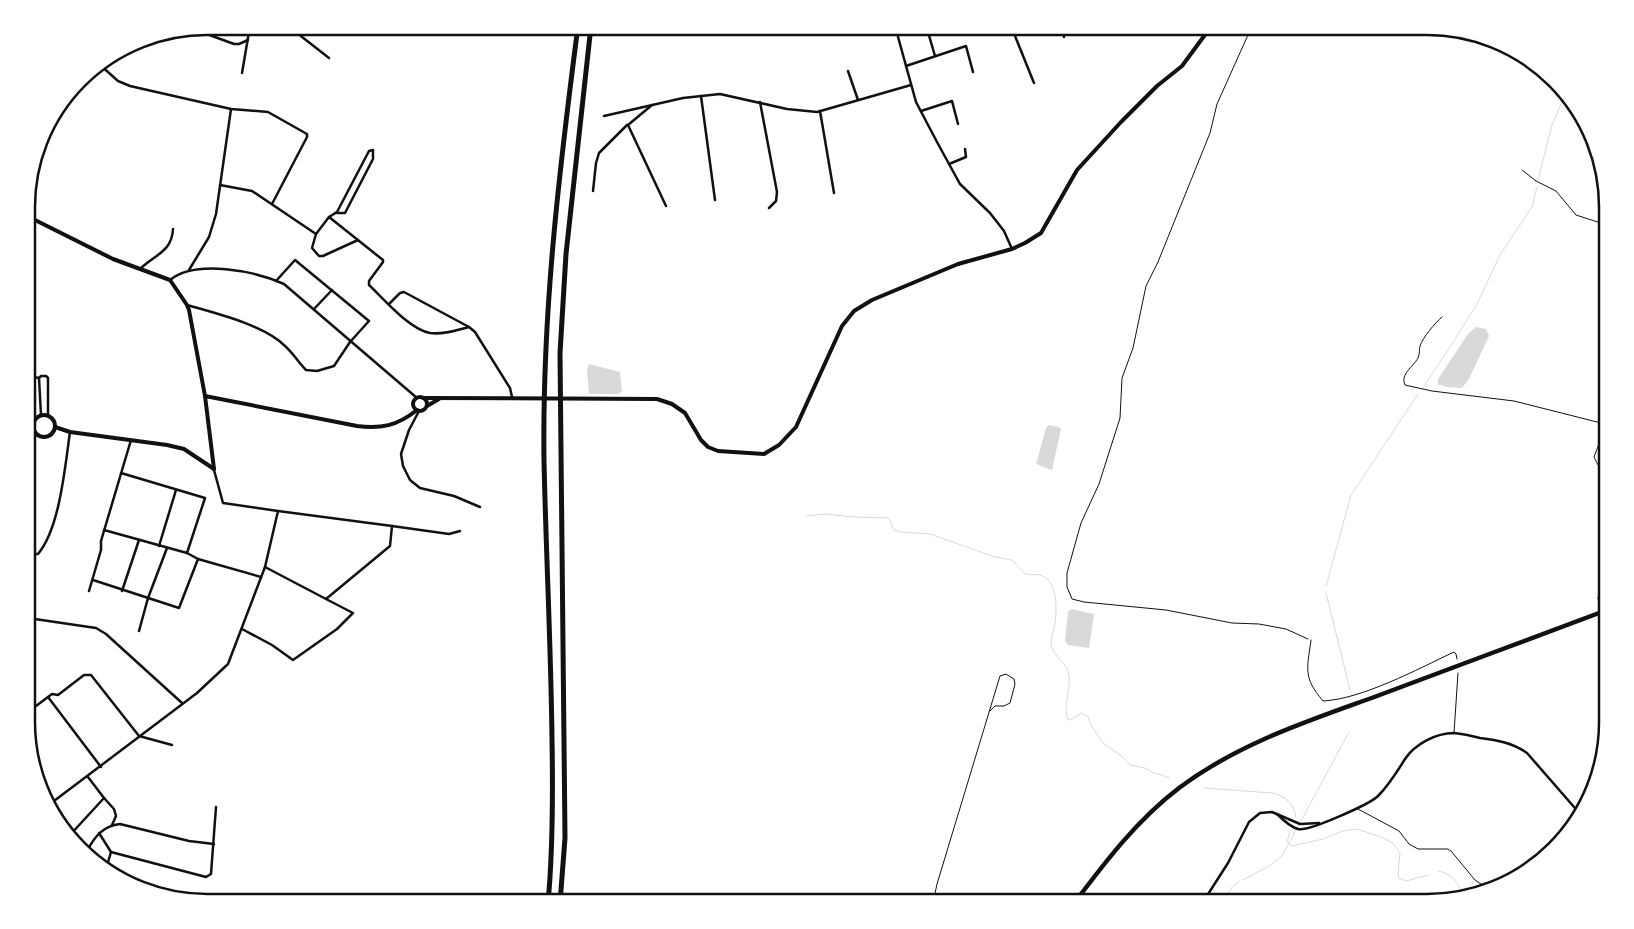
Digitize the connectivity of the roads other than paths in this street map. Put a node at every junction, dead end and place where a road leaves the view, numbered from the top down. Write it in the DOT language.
graph roads {
  1 [pos="209,35"];
  2 [pos="249,35"];
  3 [pos="300,35"];
  4 [pos="577,35"];
  5 [pos="591,35"];
  6 [pos="897,35"];
  7 [pos="929,35"];
  8 [pos="1015,35"];
  9 [pos="1207,35"];
  10 [pos="248,40"];
  11 [pos="935,56"];
  12 [pos="329,58"];
  13 [pos="906,66"];
  14 [pos="105,69"];
  15 [pos="848,70"];
  16 [pos="973,72"];
  17 [pos="242,73"];
  18 [pos="1034,83"];
  19 [pos="911,85"];
  20 [pos="701,96"];
  21 [pos="858,100"];
  22 [pos="760,102"];
  23 [pos="653,105"];
  24 [pos="231,109"];
  25 [pos="820,111"];
  26 [pos="921,112"];
  27 [pos="604,116"];
  28 [pos="958,124"];
  29 [pos="628,125"];
  30 [pos="965,148"];
  31 [pos="949,164"];
  32 [pos="1522,170"];
  33 [pos="220,185"];
  34 [pos="593,191"];
  35 [pos="834,194"];
  36 [pos="715,200"];
  37 [pos="272,204"];
  38 [pos="666,206"];
  39 [pos="769,208"];
  40 [pos="336,213"];
  41 [pos="329,217"];
  42 [pos="35,220"];
  43 [pos="1599,222"];
  44 [pos="173,229"];
  45 [pos="316,234"];
  46 [pos="358,240"];
  47 [pos="1012,249"];
  48 [pos="140,268"];
  49 [pos="189,270"];
  50 [pos="170,280"];
  51 [pos="276,281"];
  52 [pos="332,290"];
  53 [pos="389,304"];
  54 [pos="187,305"];
  55 [pos="314,310"];
  56 [pos="1442,317"];
  57 [pos="456,320"];
  58 [pos="469,327"];
  59 [pos="454,330"];
  60 [pos="350,342"];
  61 [pos="35,377"];
  62 [pos="39,378"];
  63 [pos="205,396"];
  64 [pos="512,397"];
  65 [pos="417,398"];
  66 [pos="423,398"];
  67 [pos="441,398"];
  68 [pos="426,406"];
  69 [pos="418,411"];
  70 [pos="40,415"];
  71 [pos="48,415"];
  72 [pos="35,420"];
  73 [pos="1599,422"];
  74 [pos="55,427"];
  75 [pos="35,432"];
  76 [pos="70,432"];
  77 [pos="131,440"];
  78 [pos="1599,444"];
  79 [pos="1599,465"];
  80 [pos="214,469"];
  81 [pos="121,473"];
  82 [pos="176,489"];
  83 [pos="480,507"];
  84 [pos="278,511"];
  85 [pos="392,526"];
  86 [pos="104,530"];
  87 [pos="460,531"];
  88 [pos="139,540"];
  89 [pos="159,546"];
  90 [pos="167,548"];
  91 [pos="187,553"];
  92 [pos="35,554"];
  93 [pos="198,559"];
  94 [pos="265,567"];
  95 [pos="261,577"];
  96 [pos="92,580"];
  97 [pos="89,591"];
  98 [pos="122,591"];
  99 [pos="148,598"];
  100 [pos="1599,598"];
  101 [pos="326,599"];
  102 [pos="1599,606"];
  103 [pos="1599,613"];
  104 [pos="35,619"];
  105 [pos="242,629"];
  106 [pos="139,631"];
  107 [pos="1311,640"];
  108 [pos="1457,659"];
  109 [pos="1458,673"];
  110 [pos="48,697"];
  111 [pos="182,704"];
  112 [pos="35,707"];
  113 [pos="990,711"];
  114 [pos="1454,733"];
  115 [pos="139,736"];
  116 [pos="172,745"];
  117 [pos="101,767"];
  118 [pos="88,777"];
  119 [pos="104,798"];
  120 [pos="54,801"];
  121 [pos="216,807"];
  122 [pos="1576,808"];
  123 [pos="1357,809"];
  124 [pos="112,825"];
  125 [pos="74,831"];
  126 [pos="99,833"];
  127 [pos="214,844"];
  128 [pos="89,848"];
  129 [pos="111,852"];
  130 [pos="108,862"];
  131 [pos="1482,885"];
  132 [pos="548,894"];
  133 [pos="561,894"];
  134 [pos="935,894"];
  135 [pos="1081,894"];
  136 [pos="1208,894"];
  1 -- 10 [label="street"];
  2 -- 10 [label="street"];
  3 -- 12 [label="street"];
  4 -- 132 [label="highway"];
  5 -- 133 [label="highway"];
  6 -- 13 [label="street"];
  7 -- 11 [label="street"];
  8 -- 18 [label="street"];
  9 -- 47 [label="street"];
  10 -- 17 [label="street"];
  11 -- 13 [label="street"];
  11 -- 16 [label="street"];
  13 -- 19 [label="street"];
  14 -- 24 [label="street"];
  15 -- 21 [label="street"];
  19 -- 21 [label="street"];
  19 -- 26 [label="street"];
  20 -- 22 [label="street"];
  20 -- 23 [label="street"];
  20 -- 36 [label="street"];
  21 -- 25 [label="street"];
  22 -- 25 [label="street"];
  22 -- 39 [label="street"];
  23 -- 27 [label="street"];
  23 -- 29 [label="street"];
  24 -- 33 [label="street"];
  24 -- 37 [label="street"];
  25 -- 35 [label="street"];
  26 -- 28 [label="street"];
  26 -- 31 [label="street"];
  29 -- 34 [label="street"];
  29 -- 38 [label="street"];
  30 -- 31 [label="street"];
  31 -- 47 [label="street"];
  32 -- 43 [label="lane"];
  33 -- 37 [label="street"];
  33 -- 49 [label="street"];
  37 -- 45 [label="street"];
  40 -- 40 [label="street"];
  40 -- 41 [label="street"];
  41 -- 45 [label="street"];
  41 -- 46 [label="street"];
  42 -- 48 [label="street"];
  44 -- 48 [label="street"];
  45 -- 46 [label="street"];
  46 -- 53 [label="street"];
  47 -- 64 [label="street"];
  48 -- 50 [label="street"];
  49 -- 50 [label="street"];
  49 -- 51 [label="street"];
  50 -- 54 [label="street"];
  51 -- 52 [label="street"];
  51 -- 55 [label="street"];
  52 -- 55 [label="street"];
  52 -- 60 [label="street"];
  53 -- 57 [label="street"];
  53 -- 59 [label="street"];
  54 -- 60 [label="street"];
  54 -- 63 [label="street"];
  55 -- 60 [label="street"];
  56 -- 73 [label="lane"];
  57 -- 58 [label="street"];
  57 -- 59 [label="street"];
  58 -- 59 [label="street"];
  58 -- 64 [label="street"];
  60 -- 65 [label="street"];
  61 -- 62 [label="street"];
  62 -- 70 [label="street"];
  62 -- 71 [label="street"];
  63 -- 69 [label="street"];
  63 -- 80 [label="street"];
  64 -- 67 [label="street"];
  65 -- 66 [label="street"];
  65 -- 69 [label="street"];
  66 -- 67 [label="street"];
  66 -- 68 [label="street"];
  67 -- 68 [label="street"];
  68 -- 69 [label="street"];
  69 -- 83 [label="street"];
  70 -- 71 [label="street"];
  70 -- 72 [label="street"];
  71 -- 74 [label="street"];
  74 -- 75 [label="street"];
  74 -- 76 [label="street"];
  76 -- 77 [label="street"];
  76 -- 92 [label="street"];
  77 -- 80 [label="street"];
  77 -- 81 [label="street"];
  78 -- 79 [label="lane"];
  80 -- 84 [label="street"];
  81 -- 82 [label="street"];
  81 -- 86 [label="street"];
  82 -- 89 [label="street"];
  82 -- 91 [label="street"];
  84 -- 85 [label="street"];
  84 -- 94 [label="street"];
  85 -- 87 [label="street"];
  85 -- 101 [label="street"];
  86 -- 88 [label="street"];
  86 -- 96 [label="street"];
  88 -- 89 [label="street"];
  88 -- 98 [label="street"];
  89 -- 90 [label="street"];
  90 -- 91 [label="street"];
  90 -- 99 [label="street"];
  91 -- 93 [label="street"];
  93 -- 95 [label="street"];
  93 -- 99 [label="street"];
  94 -- 95 [label="street"];
  94 -- 101 [label="street"];
  95 -- 105 [label="street"];
  96 -- 97 [label="street"];
  96 -- 98 [label="street"];
  98 -- 99 [label="street"];
  99 -- 106 [label="street"];
  100 -- 102 [label="lane"];
  101 -- 105 [label="street"];
  103 -- 135 [label="highway"];
  104 -- 111 [label="street"];
  105 -- 111 [label="street"];
  107 -- 108 [label="lane"];
  109 -- 114 [label="lane"];
  110 -- 112 [label="street"];
  110 -- 115 [label="street"];
  110 -- 117 [label="street"];
  111 -- 115 [label="street"];
  113 -- 113 [label="lane"];
  113 -- 134 [label="lane"];
  114 -- 122 [label="street"];
  114 -- 123 [label="street"];
  115 -- 116 [label="street"];
  115 -- 117 [label="street"];
  117 -- 118 [label="street"];
  118 -- 119 [label="street"];
  118 -- 120 [label="street"];
  119 -- 124 [label="street"];
  119 -- 125 [label="street"];
  121 -- 127 [label="street"];
  123 -- 131 [label="lane"];
  123 -- 136 [label="street"];
  124 -- 126 [label="street"];
  124 -- 127 [label="street"];
  126 -- 128 [label="street"];
  126 -- 129 [label="street"];
  127 -- 129 [label="street"];
  129 -- 130 [label="street"];
}
